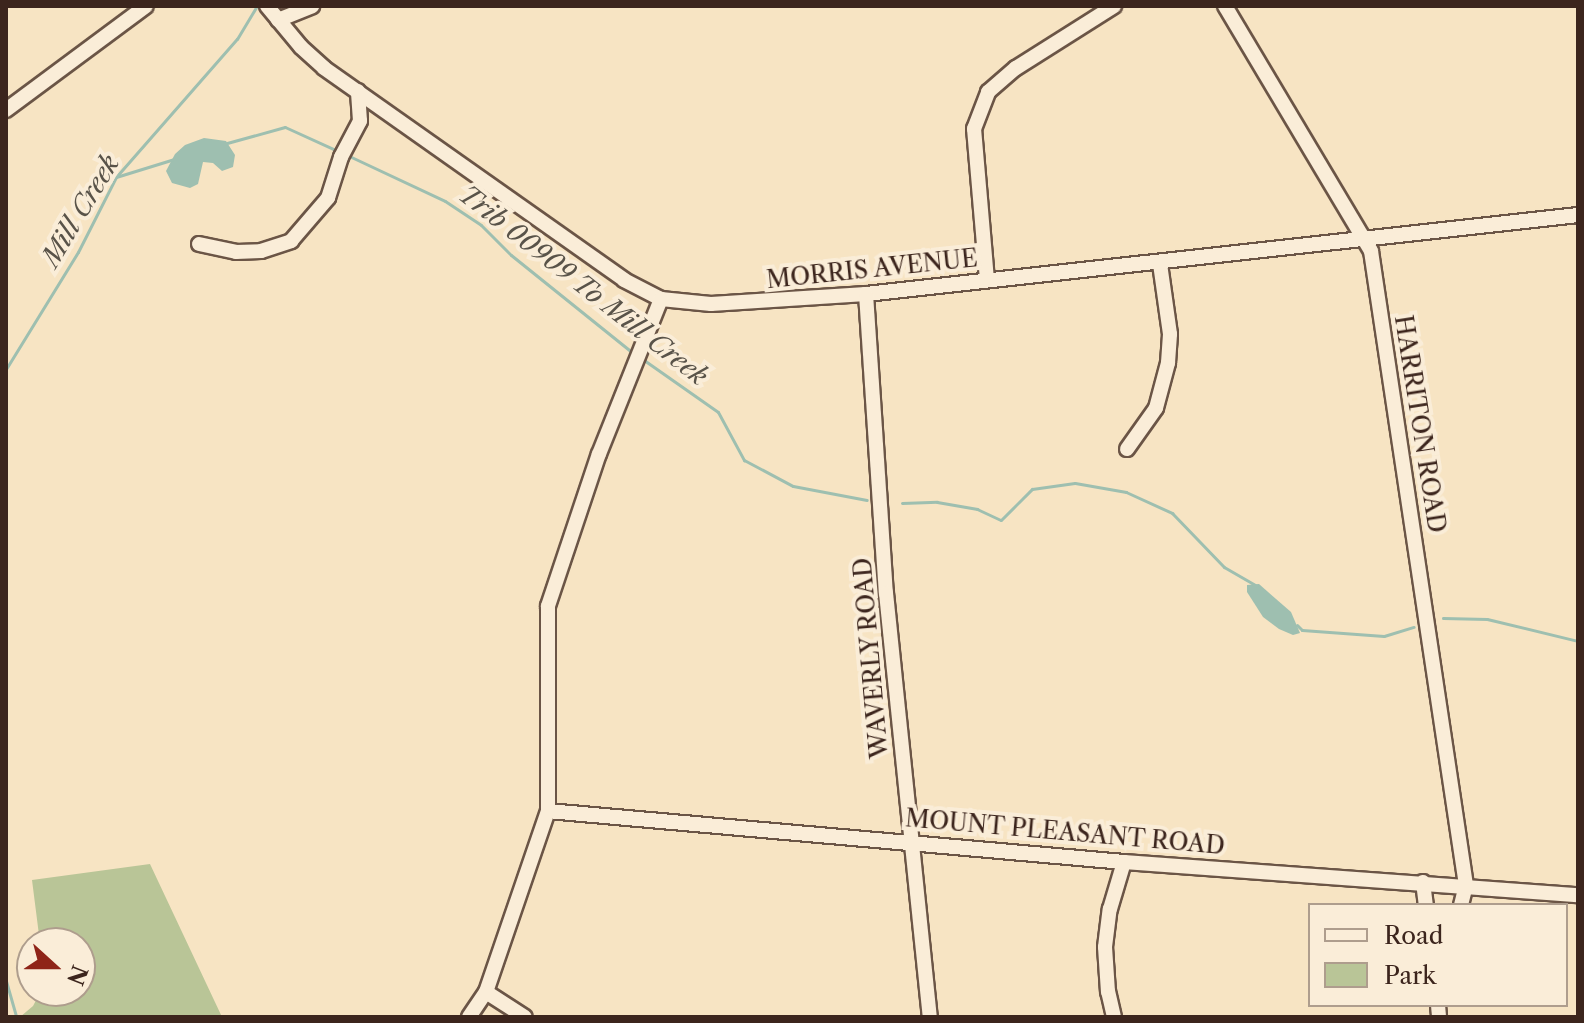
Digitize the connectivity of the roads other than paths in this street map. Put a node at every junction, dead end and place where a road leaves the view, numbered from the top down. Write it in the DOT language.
graph roads {
  1 [pos="146,6"];
  2 [pos="267,6"];
  3 [pos="312,6"];
  4 [pos="1114,6"];
  5 [pos="1225,6"];
  6 [pos="278,20"];
  7 [pos="358,91"];
  8 [pos="6,110"];
  9 [pos="1578,215"];
  10 [pos="1366,240"];
  11 [pos="199,244"];
  12 [pos="1160,264"];
  13 [pos="987,280"];
  14 [pos="866,294"];
  15 [pos="661,299"];
  16 [pos="1127,449"];
  17 [pos="548,811"];
  18 [pos="912,842"];
  19 [pos="1124,862"];
  20 [pos="1423,882"];
  21 [pos="1466,885"];
  22 [pos="1578,895"];
  23 [pos="1426,903"];
  24 [pos="1462,903"];
  25 [pos="486,992"];
  26 [pos="469,1017"];
  27 [pos="525,1017"];
  28 [pos="930,1017"];
  29 [pos="1114,1017"];
  1 -- 8 [label="street"];
  2 -- 6 [label="street, MORRIS AVENUE"];
  3 -- 6 [label="street"];
  4 -- 13 [label="street"];
  5 -- 10 [label="street, HARRITON ROAD"];
  6 -- 7 [label="street, MORRIS AVENUE"];
  7 -- 11 [label="street"];
  7 -- 15 [label="street, MORRIS AVENUE"];
  9 -- 10 [label="street, MORRIS AVENUE"];
  10 -- 12 [label="street, MORRIS AVENUE"];
  10 -- 21 [label="street, HARRITON ROAD"];
  12 -- 13 [label="street, MORRIS AVENUE"];
  12 -- 16 [label="street"];
  13 -- 14 [label="street, MORRIS AVENUE"];
  14 -- 15 [label="street, MORRIS AVENUE"];
  14 -- 18 [label="street, WAVERLY ROAD"];
  15 -- 17 [label="street"];
  17 -- 18 [label="street, MOUNT PLEASANT ROAD"];
  17 -- 25 [label="street"];
  18 -- 19 [label="street, MOUNT PLEASANT ROAD"];
  18 -- 28 [label="street, WAVERLY ROAD"];
  19 -- 20 [label="street, MOUNT PLEASANT ROAD"];
  19 -- 29 [label="street"];
  20 -- 21 [label="street, MOUNT PLEASANT ROAD"];
  20 -- 23 [label="street"];
  21 -- 22 [label="street, MOUNT PLEASANT ROAD"];
  21 -- 24 [label="street"];
  25 -- 26 [label="street"];
  25 -- 27 [label="street"];
}
